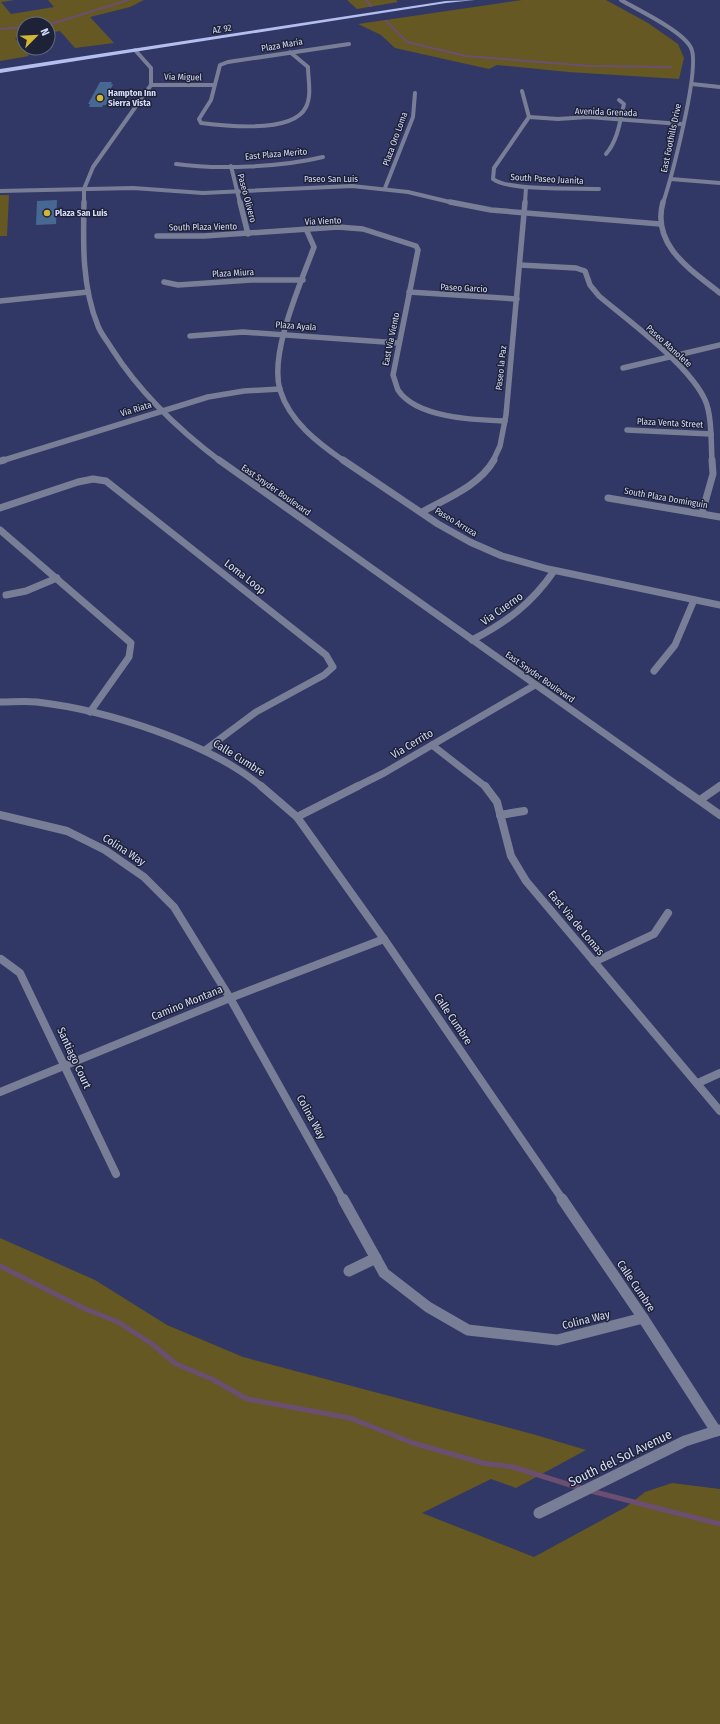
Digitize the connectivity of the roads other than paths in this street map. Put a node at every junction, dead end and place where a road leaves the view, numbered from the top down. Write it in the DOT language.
graph roads {
  1 [pos="454,0"];
  2 [pos="473,0"];
  3 [pos="621,0"];
  4 [pos="446,2"];
  5 [pos="349,44"];
  6 [pos="135,50"];
  7 [pos="290,52"];
  8 [pos="0,71"];
  9 [pos="692,84"];
  10 [pos="151,85"];
  11 [pos="214,85"];
  12 [pos="720,87"];
  13 [pos="522,91"];
  14 [pos="415,93"];
  15 [pos="620,100"];
  16 [pos="529,118"];
  17 [pos="620,119"];
  18 [pos="681,124"];
  19 [pos="606,154"];
  20 [pos="323,157"];
  21 [pos="176,164"];
  22 [pos="231,166"];
  23 [pos="671,179"];
  24 [pos="720,183"];
  25 [pos="526,187"];
  26 [pos="385,188"];
  27 [pos="84,189"];
  28 [pos="599,189"];
  29 [pos="238,190"];
  30 [pos="0,191"];
  31 [pos="524,213"];
  32 [pos="660,224"];
  33 [pos="306,229"];
  34 [pos="248,234"];
  35 [pos="157,236"];
  36 [pos="397,240"];
  37 [pos="520,265"];
  38 [pos="303,280"];
  39 [pos="164,282"];
  40 [pos="88,292"];
  41 [pos="409,292"];
  42 [pos="720,293"];
  43 [pos="517,299"];
  44 [pos="0,300"];
  45 [pos="285,334"];
  46 [pos="190,336"];
  47 [pos="400,344"];
  48 [pos="720,345"];
  49 [pos="670,357"];
  50 [pos="623,368"];
  51 [pos="280,389"];
  52 [pos="162,410"];
  53 [pos="505,421"];
  54 [pos="628,430"];
  55 [pos="711,434"];
  56 [pos="0,461"];
  57 [pos="608,498"];
  58 [pos="0,508"];
  59 [pos="422,512"];
  60 [pos="702,513"];
  61 [pos="720,517"];
  62 [pos="0,530"];
  63 [pos="554,571"];
  64 [pos="56,578"];
  65 [pos="6,595"];
  66 [pos="694,600"];
  67 [pos="720,605"];
  68 [pos="472,640"];
  69 [pos="654,671"];
  70 [pos="535,685"];
  71 [pos="0,702"];
  72 [pos="90,712"];
  73 [pos="432,744"];
  74 [pos="205,750"];
  75 [pos="720,786"];
  76 [pos="700,800"];
  77 [pos="524,811"];
  78 [pos="0,814"];
  79 [pos="720,814"];
  80 [pos="500,815"];
  81 [pos="297,817"];
  82 [pos="668,913"];
  83 [pos="384,939"];
  84 [pos="1,959"];
  85 [pos="594,962"];
  86 [pos="230,998"];
  87 [pos="65,1066"];
  88 [pos="720,1073"];
  89 [pos="698,1083"];
  90 [pos="0,1092"];
  91 [pos="720,1111"];
  92 [pos="116,1174"];
  93 [pos="376,1258"];
  94 [pos="349,1271"];
  95 [pos="643,1318"];
  96 [pos="718,1431"];
  97 [pos="539,1513"];
  1 -- 4 [label="main road, AZ 92"];
  2 -- 4 [label="main road, AZ 92"];
  3 -- 9 [label="street, East Foothills Drive"];
  4 -- 6 [label="main road, AZ 92 / AZ 92"];
  5 -- 7 [label="street, Plaza Maria"];
  6 -- 8 [label="main road, AZ 92 / AZ 92"];
  6 -- 10 [label="street"];
  7 -- 11 [label="street, Plaza Maria"];
  7 -- 11 [label="street"];
  9 -- 12 [label="street"];
  9 -- 18 [label="street, East Foothills Drive"];
  10 -- 11 [label="street, Via Miguel"];
  10 -- 27 [label="street, East Snyder Boulevard"];
  13 -- 16 [label="street"];
  14 -- 26 [label="street, Plaza Oro Loma"];
  15 -- 17 [label="street"];
  16 -- 17 [label="street, Avenida Grenada"];
  16 -- 25 [label="street, South Paseo Juanita"];
  17 -- 18 [label="street, Avenida Grenada"];
  17 -- 19 [label="street"];
  18 -- 23 [label="street, East Foothills Drive"];
  20 -- 22 [label="street, East Plaza Merito"];
  21 -- 22 [label="street, East Plaza Merito"];
  22 -- 29 [label="street, Paseo Olivero"];
  23 -- 24 [label="street"];
  23 -- 32 [label="street, East Foothills Drive"];
  25 -- 28 [label="street, South Paseo Juanita"];
  25 -- 31 [label="street, Paseo la Paz"];
  26 -- 29 [label="street, Paseo San Luis"];
  26 -- 31 [label="street, Paseo San Luis"];
  27 -- 29 [label="street, Paseo San Luis"];
  27 -- 30 [label="street, Paseo San Luis"];
  27 -- 40 [label="street, East Snyder Boulevard"];
  29 -- 34 [label="street, Paseo Olivero"];
  31 -- 32 [label="street, Paseo San Luis"];
  31 -- 37 [label="street, Paseo la Paz"];
  32 -- 42 [label="street, East Foothills Drive"];
  33 -- 34 [label="street, Via Viento"];
  33 -- 36 [label="street, Via Viento"];
  33 -- 38 [label="street, Paseo Arruza"];
  34 -- 35 [label="street, South Plaza Viento"];
  36 -- 41 [label="street, East Via Viento"];
  37 -- 43 [label="street, Paseo la Paz"];
  37 -- 49 [label="street, Paseo Manolete"];
  38 -- 39 [label="street, Plaza Miura"];
  38 -- 45 [label="street, Paseo Arruza"];
  40 -- 44 [label="street"];
  40 -- 52 [label="street, East Snyder Boulevard"];
  41 -- 43 [label="street, Paseo Garcio"];
  41 -- 47 [label="street, East Via Viento"];
  43 -- 53 [label="street, Paseo la Paz"];
  45 -- 46 [label="street, Plaza Ayala"];
  45 -- 47 [label="street, Plaza Ayala"];
  45 -- 51 [label="street, Paseo Arruza"];
  47 -- 53 [label="street, East Via Viento"];
  48 -- 49 [label="street"];
  49 -- 50 [label="street"];
  49 -- 55 [label="street, Paseo Manolete"];
  51 -- 52 [label="street, Via Riata"];
  51 -- 59 [label="street, Paseo Arruza"];
  52 -- 56 [label="street, Via Riata"];
  52 -- 68 [label="street, East Snyder Boulevard"];
  53 -- 59 [label="street, Paseo la Paz"];
  54 -- 55 [label="street, Plaza Venta Street"];
  55 -- 60 [label="street, Paseo Manolete"];
  57 -- 60 [label="street, South Plaza Dominguin"];
  58 -- 74 [label="street, Loma Loop"];
  59 -- 63 [label="street, Paseo Arruza"];
  60 -- 61 [label="street, South Plaza Dominguin"];
  62 -- 64 [label="street"];
  63 -- 66 [label="street, Paseo Arruza"];
  63 -- 68 [label="street, Via Cuerno"];
  64 -- 65 [label="street"];
  64 -- 72 [label="street"];
  66 -- 67 [label="street, Paseo Arruza"];
  66 -- 69 [label="street"];
  68 -- 70 [label="street, East Snyder Boulevard"];
  70 -- 73 [label="street, Via Cerrito"];
  70 -- 76 [label="street, East Snyder Boulevard"];
  71 -- 72 [label="street, Calle Cumbre"];
  72 -- 74 [label="street, Calle Cumbre"];
  73 -- 80 [label="street, East Via de Lomas"];
  73 -- 81 [label="street, Via Cerrito"];
  74 -- 81 [label="street, Calle Cumbre"];
  75 -- 76 [label="street"];
  76 -- 79 [label="street, East Snyder Boulevard"];
  77 -- 80 [label="street"];
  78 -- 86 [label="street, Colina Way"];
  80 -- 85 [label="street, East Via de Lomas"];
  81 -- 83 [label="street, Calle Cumbre"];
  82 -- 85 [label="street"];
  83 -- 86 [label="street, Camino Montana"];
  83 -- 95 [label="street, Calle Cumbre"];
  84 -- 87 [label="street, Santiago Court"];
  85 -- 89 [label="street, East Via de Lomas"];
  86 -- 87 [label="street, Camino Montana"];
  86 -- 93 [label="street, Colina Way"];
  87 -- 90 [label="street, Camino Montana"];
  87 -- 92 [label="street, Santiago Court"];
  88 -- 89 [label="street"];
  89 -- 91 [label="street, East Via de Lomas"];
  93 -- 94 [label="street"];
  93 -- 95 [label="street, Colina Way"];
  95 -- 96 [label="street, Calle Cumbre"];
  96 -- 97 [label="street, South del Sol Avenue"];
}
